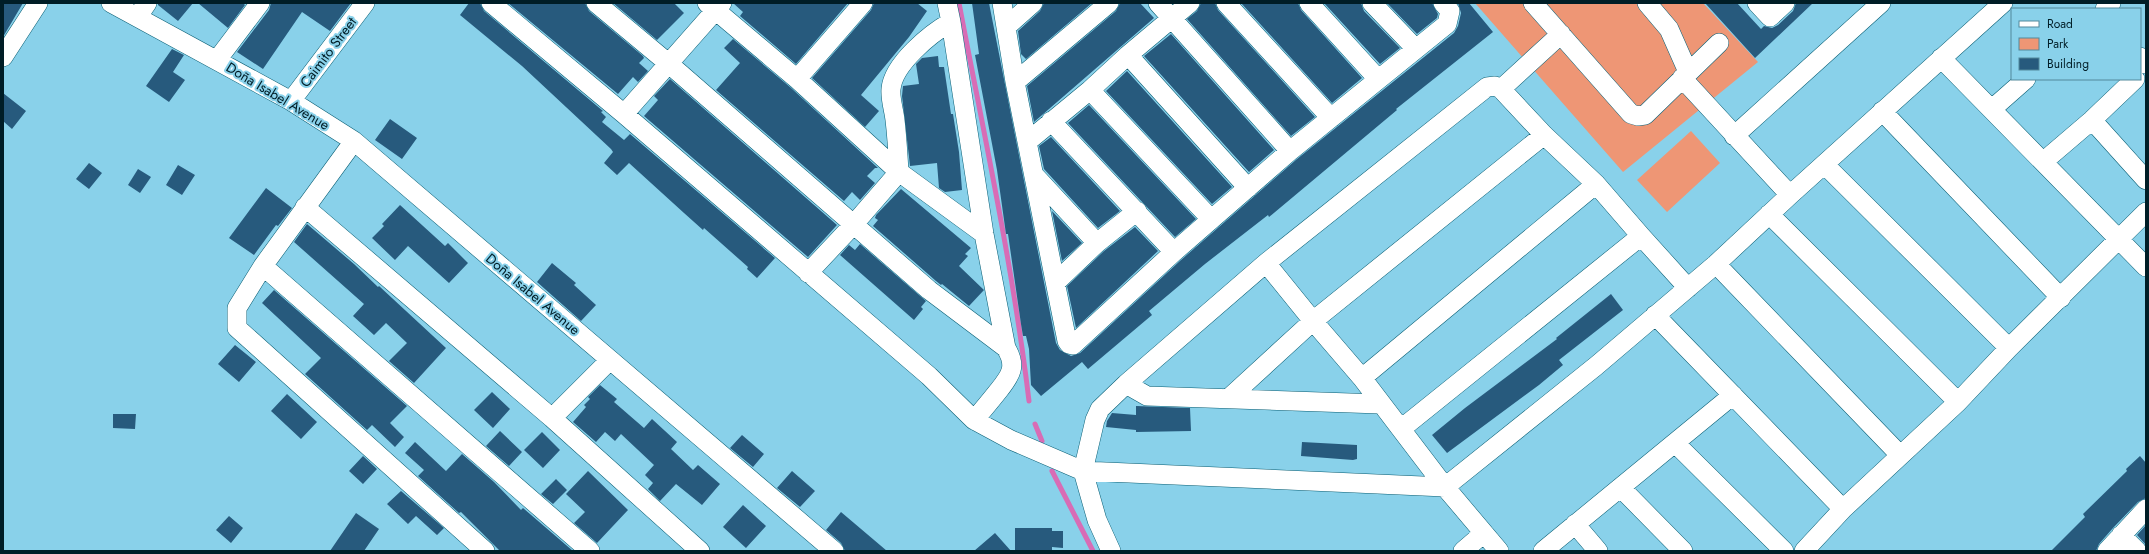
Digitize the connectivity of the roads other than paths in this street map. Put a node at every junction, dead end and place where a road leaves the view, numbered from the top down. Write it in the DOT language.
graph roads {
  1 [pos="38,3"];
  2 [pos="111,3"];
  3 [pos="260,3"];
  4 [pos="365,3"];
  5 [pos="491,3"];
  6 [pos="596,3"];
  7 [pos="863,3"];
  8 [pos="947,3"];
  9 [pos="1002,3"];
  10 [pos="1033,3"];
  11 [pos="1109,3"];
  12 [pos="1158,3"];
  13 [pos="1190,3"];
  14 [pos="1226,3"];
  15 [pos="1309,3"];
  16 [pos="1372,3"];
  17 [pos="1443,3"];
  18 [pos="1534,3"];
  19 [pos="1647,3"];
  20 [pos="1757,3"];
  21 [pos="1785,3"];
  22 [pos="1881,3"];
  23 [pos="2004,3"];
  24 [pos="715,5"];
  25 [pos="143,10"];
  26 [pos="1172,18"];
  27 [pos="951,22"];
  28 [pos="1007,26"];
  29 [pos="1562,34"];
  30 [pos="1719,43"];
  31 [pos="6,47"];
  32 [pos="1416,49"];
  33 [pos="1128,55"];
  34 [pos="1941,58"];
  35 [pos="217,60"];
  36 [pos="668,62"];
  37 [pos="1685,75"];
  38 [pos="797,79"];
  39 [pos="1378,79"];
  40 [pos="2025,80"];
  41 [pos="2133,80"];
  42 [pos="1015,82"];
  43 [pos="1501,89"];
  44 [pos="1090,90"];
  45 [pos="291,101"];
  46 [pos="1992,109"];
  47 [pos="1882,111"];
  48 [pos="624,114"];
  49 [pos="1331,118"];
  50 [pos="2092,120"];
  51 [pos="1051,121"];
  52 [pos="1544,135"];
  53 [pos="1734,136"];
  54 [pos="354,142"];
  55 [pos="1027,142"];
  56 [pos="1290,151"];
  57 [pos="2044,161"];
  58 [pos="1825,165"];
  59 [pos="898,172"];
  60 [pos="1035,176"];
  61 [pos="2146,180"];
  62 [pos="1596,184"];
  63 [pos="1248,188"];
  64 [pos="1790,194"];
  65 [pos="305,208"];
  66 [pos="1137,211"];
  67 [pos="2146,212"];
  68 [pos="1769,214"];
  69 [pos="1211,219"];
  70 [pos="854,224"];
  71 [pos="984,234"];
  72 [pos="1641,236"];
  73 [pos="2118,239"];
  74 [pos="1097,243"];
  75 [pos="1174,252"];
  76 [pos="1266,262"];
  77 [pos="1716,264"];
  78 [pos="263,266"];
  79 [pos="2146,267"];
  80 [pos="808,273"];
  81 [pos="1056,282"];
  82 [pos="1688,288"];
  83 [pos="2061,298"];
  84 [pos="1655,315"];
  85 [pos="1313,321"];
  86 [pos="1006,348"];
  87 [pos="2009,348"];
  88 [pos="610,360"];
  89 [pos="1362,378"];
  90 [pos="1126,384"];
  91 [pos="1733,395"];
  92 [pos="1229,398"];
  93 [pos="1958,402"];
  94 [pos="1380,404"];
  95 [pos="552,418"];
  96 [pos="974,420"];
  97 [pos="1401,429"];
  98 [pos="1675,443"];
  99 [pos="1900,455"];
  100 [pos="1083,471"];
  101 [pos="1445,487"];
  102 [pos="1621,488"];
  103 [pos="1843,509"];
  104 [pos="2146,509"];
  105 [pos="1575,524"];
  106 [pos="1484,532"];
  107 [pos="2121,535"];
  108 [pos="692,548"];
  109 [pos="485,551"];
  110 [pos="590,551"];
  111 [pos="834,551"];
  112 [pos="1111,551"];
  113 [pos="1463,551"];
  114 [pos="1499,551"];
  115 [pos="1543,551"];
  116 [pos="1598,551"];
  117 [pos="1683,551"];
  118 [pos="1784,551"];
  119 [pos="1804,551"];
  120 [pos="2107,551"];
  121 [pos="2137,551"];
  1 -- 31 [label="street"];
  2 -- 25 [label="street, Doña Isabel Avenue"];
  3 -- 35 [label="street"];
  4 -- 45 [label="street, Caimito Street"];
  5 -- 48 [label="street"];
  6 -- 36 [label="street"];
  7 -- 38 [label="street"];
  8 -- 27 [label="street"];
  9 -- 28 [label="street"];
  10 -- 28 [label="street"];
  11 -- 42 [label="street"];
  12 -- 26 [label="street"];
  13 -- 26 [label="street"];
  14 -- 49 [label="street"];
  15 -- 39 [label="street"];
  16 -- 32 [label="street"];
  17 -- 32 [label="street"];
  18 -- 29 [label="street"];
  19 -- 37 [label="street"];
  20 -- 21 [label="street"];
  22 -- 53 [label="street"];
  23 -- 34 [label="street"];
  24 -- 36 [label="street"];
  24 -- 38 [label="street"];
  25 -- 35 [label="street, Doña Isabel Avenue"];
  26 -- 33 [label="street"];
  26 -- 56 [label="street"];
  27 -- 59 [label="street"];
  27 -- 71 [label="street"];
  28 -- 42 [label="street"];
  29 -- 37 [label="street"];
  29 -- 43 [label="street"];
  30 -- 37 [label="street"];
  32 -- 39 [label="street"];
  33 -- 44 [label="street"];
  33 -- 63 [label="street"];
  34 -- 46 [label="street"];
  34 -- 47 [label="street"];
  35 -- 45 [label="street, Doña Isabel Avenue"];
  36 -- 48 [label="street"];
  36 -- 70 [label="street"];
  37 -- 53 [label="street"];
  38 -- 59 [label="street"];
  39 -- 49 [label="street"];
  40 -- 46 [label="street"];
  41 -- 50 [label="street"];
  42 -- 55 [label="street"];
  43 -- 52 [label="street"];
  43 -- 76 [label="street"];
  44 -- 51 [label="street"];
  44 -- 69 [label="street"];
  45 -- 54 [label="street, Doña Isabel Avenue"];
  46 -- 57 [label="street"];
  47 -- 58 [label="street"];
  47 -- 83 [label="street"];
  48 -- 80 [label="street"];
  49 -- 56 [label="street"];
  50 -- 57 [label="street"];
  50 -- 61 [label="street"];
  51 -- 55 [label="street"];
  51 -- 66 [label="street"];
  52 -- 62 [label="street"];
  52 -- 85 [label="street"];
  53 -- 64 [label="street"];
  54 -- 65 [label="street"];
  54 -- 88 [label="street, Doña Isabel Avenue"];
  55 -- 60 [label="street"];
  56 -- 63 [label="street"];
  57 -- 73 [label="street"];
  58 -- 64 [label="street"];
  58 -- 87 [label="street"];
  59 -- 70 [label="street"];
  59 -- 71 [label="street"];
  60 -- 74 [label="street"];
  60 -- 81 [label="street"];
  62 -- 72 [label="street"];
  62 -- 89 [label="street"];
  63 -- 69 [label="street"];
  64 -- 68 [label="street"];
  65 -- 78 [label="street"];
  65 -- 95 [label="street"];
  66 -- 74 [label="street"];
  66 -- 75 [label="street"];
  67 -- 73 [label="street"];
  68 -- 77 [label="street"];
  68 -- 93 [label="street"];
  69 -- 75 [label="street"];
  70 -- 80 [label="street"];
  70 -- 86 [label="street"];
  71 -- 86 [label="street"];
  72 -- 82 [label="street"];
  72 -- 97 [label="street"];
  73 -- 79 [label="street"];
  73 -- 83 [label="street"];
  74 -- 81 [label="street"];
  75 -- 81 [label="street"];
  76 -- 85 [label="street"];
  76 -- 90 [label="street"];
  77 -- 82 [label="street"];
  77 -- 99 [label="street"];
  78 -- 109 [label="street"];
  78 -- 110 [label="street"];
  80 -- 96 [label="street"];
  82 -- 84 [label="street"];
  83 -- 87 [label="street"];
  84 -- 91 [label="street"];
  84 -- 101 [label="street"];
  85 -- 89 [label="street"];
  85 -- 92 [label="street"];
  86 -- 96 [label="street"];
  87 -- 93 [label="street"];
  88 -- 95 [label="street"];
  88 -- 111 [label="street, Doña Isabel Avenue"];
  89 -- 94 [label="street"];
  90 -- 92 [label="street"];
  90 -- 100 [label="street"];
  91 -- 98 [label="street"];
  91 -- 103 [label="street"];
  92 -- 94 [label="street"];
  93 -- 99 [label="street"];
  94 -- 97 [label="street"];
  95 -- 108 [label="street"];
  96 -- 100 [label="street"];
  97 -- 101 [label="street"];
  98 -- 102 [label="street"];
  98 -- 118 [label="street"];
  99 -- 103 [label="street"];
  100 -- 101 [label="street"];
  100 -- 112 [label="street"];
  101 -- 106 [label="street"];
  102 -- 105 [label="street"];
  102 -- 117 [label="street"];
  103 -- 119 [label="street"];
  104 -- 107 [label="street"];
  105 -- 115 [label="street"];
  105 -- 116 [label="street"];
  106 -- 113 [label="street"];
  106 -- 114 [label="street"];
  107 -- 120 [label="street"];
  107 -- 121 [label="street"];
}
